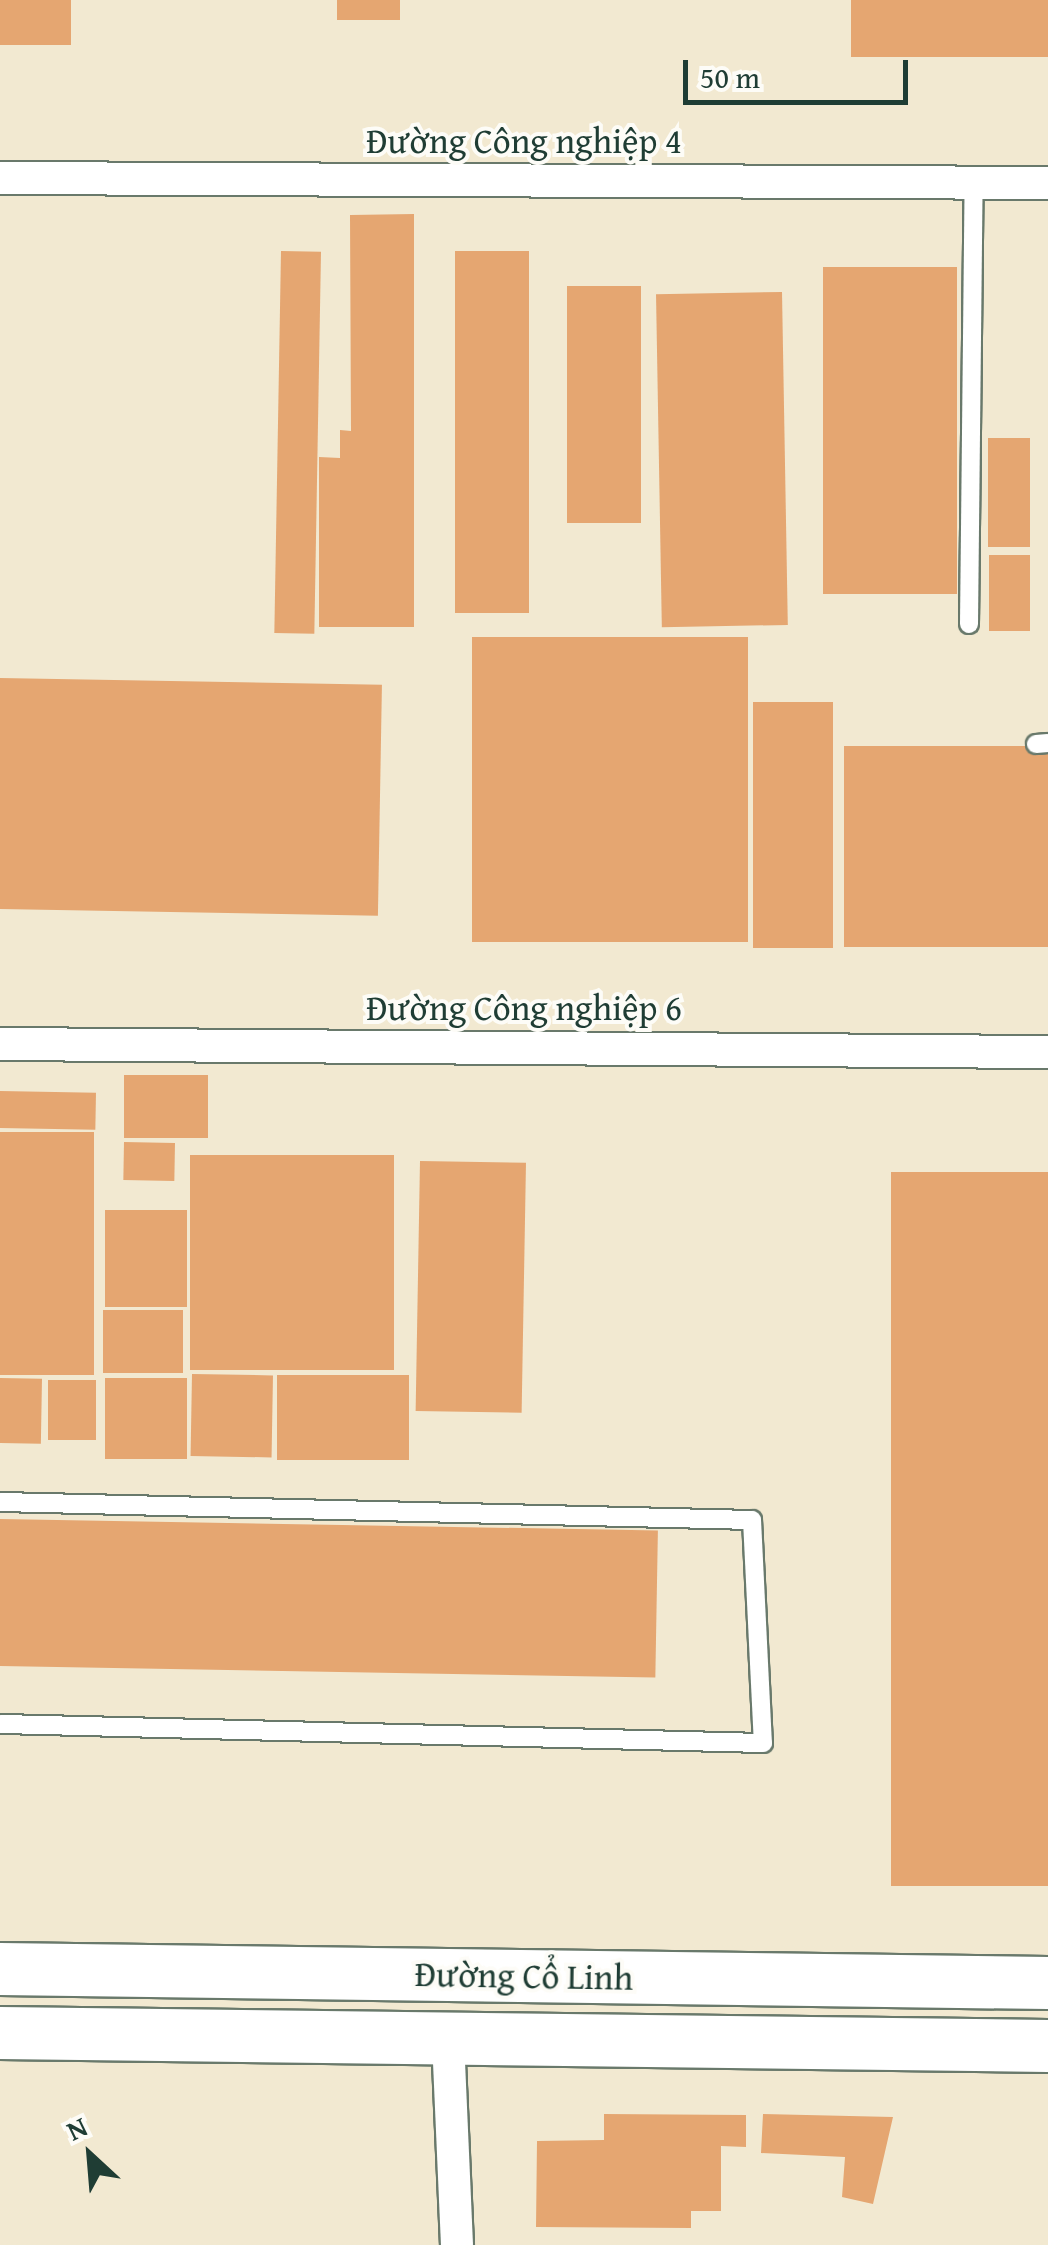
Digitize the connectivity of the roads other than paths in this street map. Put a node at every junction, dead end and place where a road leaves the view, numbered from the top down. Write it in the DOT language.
graph roads {
  1 [pos="0,178"];
  2 [pos="974,183"];
  3 [pos="1048,183"];
  4 [pos="969,624"];
  5 [pos="0,1044"];
  6 [pos="1048,1052"];
  7 [pos="0,1502"];
  8 [pos="0,1724"];
  9 [pos="0,1969"];
  10 [pos="1048,1982"];
  11 [pos="0,2033"];
  12 [pos="448,2040"];
  13 [pos="1048,2046"];
  14 [pos="457,2245"];
  1 -- 2 [label="street, Đường Công nghiệp 4"];
  2 -- 3 [label="street, Đường Công nghiệp 4"];
  2 -- 4 [label="lane"];
  5 -- 6 [label="street, Đường Công nghiệp 6"];
  7 -- 8 [label="lane"];
  9 -- 10 [label="main road, Đường Cổ Linh"];
  11 -- 12 [label="main road, Đường Cổ Linh"];
  12 -- 13 [label="main road, Đường Cổ Linh"];
  12 -- 14 [label="street"];
}
